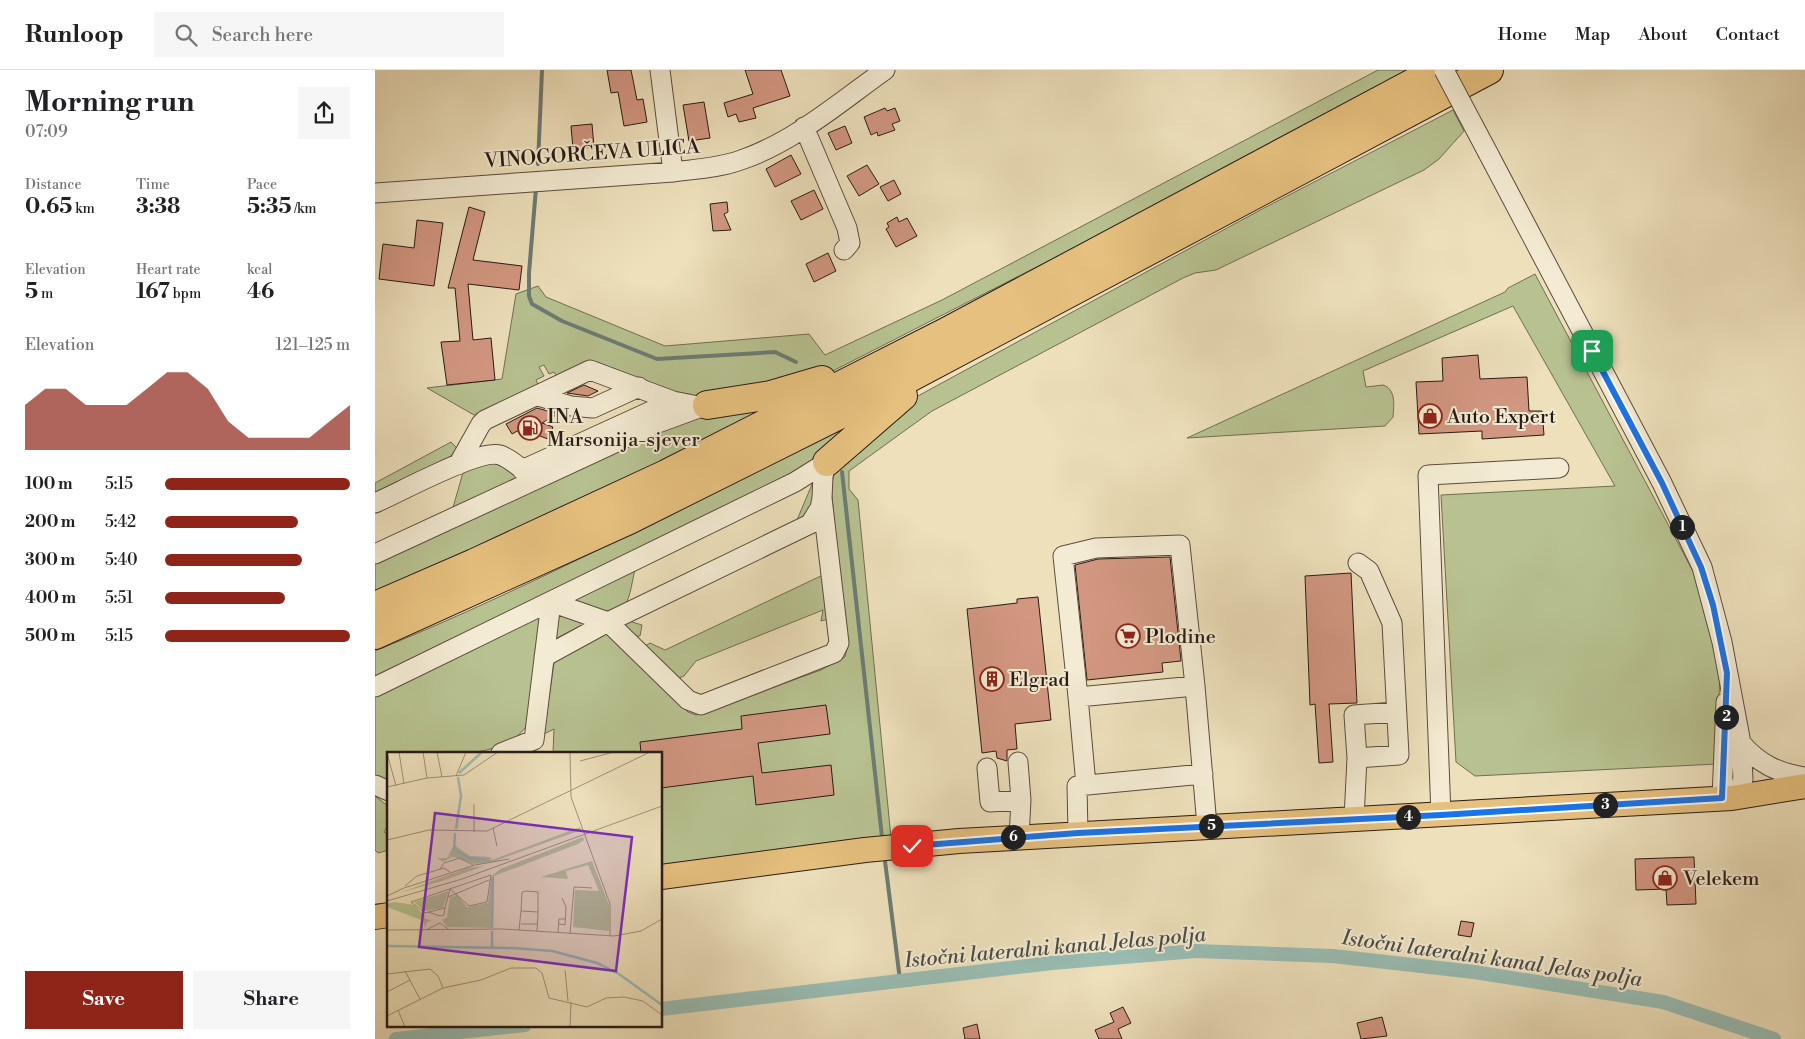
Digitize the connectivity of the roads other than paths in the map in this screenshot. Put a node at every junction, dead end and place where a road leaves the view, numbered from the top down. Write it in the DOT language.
graph roads {
  1 [pos="660,70"];
  2 [pos="885,70"];
  3 [pos="1437,70"];
  4 [pos="1444,70"];
  5 [pos="1489,70"];
  6 [pos="804,126"];
  7 [pos="673,172"];
  8 [pos="375,193"];
  9 [pos="844,250"];
  10 [pos="1027,316"];
  11 [pos="946,332"];
  12 [pos="639,387"];
  13 [pos="538,396"];
  14 [pos="673,401"];
  15 [pos="707,405"];
  16 [pos="475,435"];
  17 [pos="501,455"];
  18 [pos="827,462"];
  19 [pos="458,465"];
  20 [pos="1559,468"];
  21 [pos="528,475"];
  22 [pos="822,498"];
  23 [pos="375,503"];
  24 [pos="375,554"];
  25 [pos="1358,563"];
  26 [pos="1055,588"];
  27 [pos="551,602"];
  28 [pos="375,606"];
  29 [pos="607,622"];
  30 [pos="375,635"];
  31 [pos="544,657"];
  32 [pos="1727,673"];
  33 [pos="1195,686"];
  34 [pos="375,687"];
  35 [pos="1078,697"];
  36 [pos="1396,712"];
  37 [pos="1741,743"];
  38 [pos="533,747"];
  39 [pos="506,752"];
  40 [pos="1357,758"];
  41 [pos="1018,762"];
  42 [pos="987,768"];
  43 [pos="1203,774"];
  44 [pos="1805,777"];
  45 [pos="375,785"];
  46 [pos="1081,785"];
  47 [pos="1805,786"];
  48 [pos="387,790"];
  49 [pos="1727,798"];
  50 [pos="1021,800"];
  51 [pos="1441,815"];
  52 [pos="1355,819"];
  53 [pos="1207,826"];
  54 [pos="1078,833"];
  55 [pos="1019,837"];
  56 [pos="663,877"];
  1 -- 7 [label="street"];
  2 -- 6 [label="street, VINOGORČEVA ULICA"];
  3 -- 11 [label="highway"];
  4 -- 32 [label="street, bridge"];
  5 -- 10 [label="highway"];
  6 -- 7 [label="street, VINOGORČEVA ULICA"];
  6 -- 9 [label="street"];
  7 -- 8 [label="street, VINOGORČEVA ULICA"];
  10 -- 18 [label="highway"];
  10 -- 30 [label="highway"];
  11 -- 15 [label="highway"];
  11 -- 28 [label="highway"];
  12 -- 13 [label="street"];
  12 -- 13 [label="street"];
  12 -- 14 [label="street"];
  13 -- 16 [label="street"];
  14 -- 15 [label="street"];
  14 -- 21 [label="street"];
  15 -- 21 [label="street"];
  16 -- 17 [label="street"];
  16 -- 19 [label="street"];
  17 -- 19 [label="street"];
  17 -- 21 [label="street"];
  18 -- 22 [label="street"];
  18 -- 27 [label="street"];
  19 -- 23 [label="street"];
  20 -- 51 [label="street"];
  21 -- 24 [label="street"];
  22 -- 29 [label="street"];
  22 -- 29 [label="street"];
  25 -- 36 [label="street"];
  26 -- 46 [label="street"];
  27 -- 29 [label="street"];
  27 -- 31 [label="street"];
  27 -- 34 [label="street"];
  29 -- 31 [label="street"];
  31 -- 38 [label="street"];
  32 -- 37 [label="street"];
  32 -- 49 [label="street"];
  33 -- 35 [label="street"];
  33 -- 35 [label="street"];
  33 -- 43 [label="street"];
  35 -- 46 [label="street"];
  36 -- 40 [label="street"];
  36 -- 40 [label="street"];
  37 -- 44 [label="street"];
  37 -- 49 [label="street"];
  38 -- 39 [label="street"];
  40 -- 52 [label="street"];
  41 -- 50 [label="street"];
  42 -- 50 [label="street"];
  43 -- 46 [label="street"];
  43 -- 53 [label="street"];
  45 -- 48 [label="street"];
  46 -- 54 [label="street"];
  47 -- 49 [label="main road"];
  49 -- 51 [label="main road"];
  50 -- 55 [label="street"];
  51 -- 52 [label="main road"];
  52 -- 53 [label="main road"];
  53 -- 54 [label="main road"];
  54 -- 55 [label="main road"];
  55 -- 56 [label="main road"];
}
